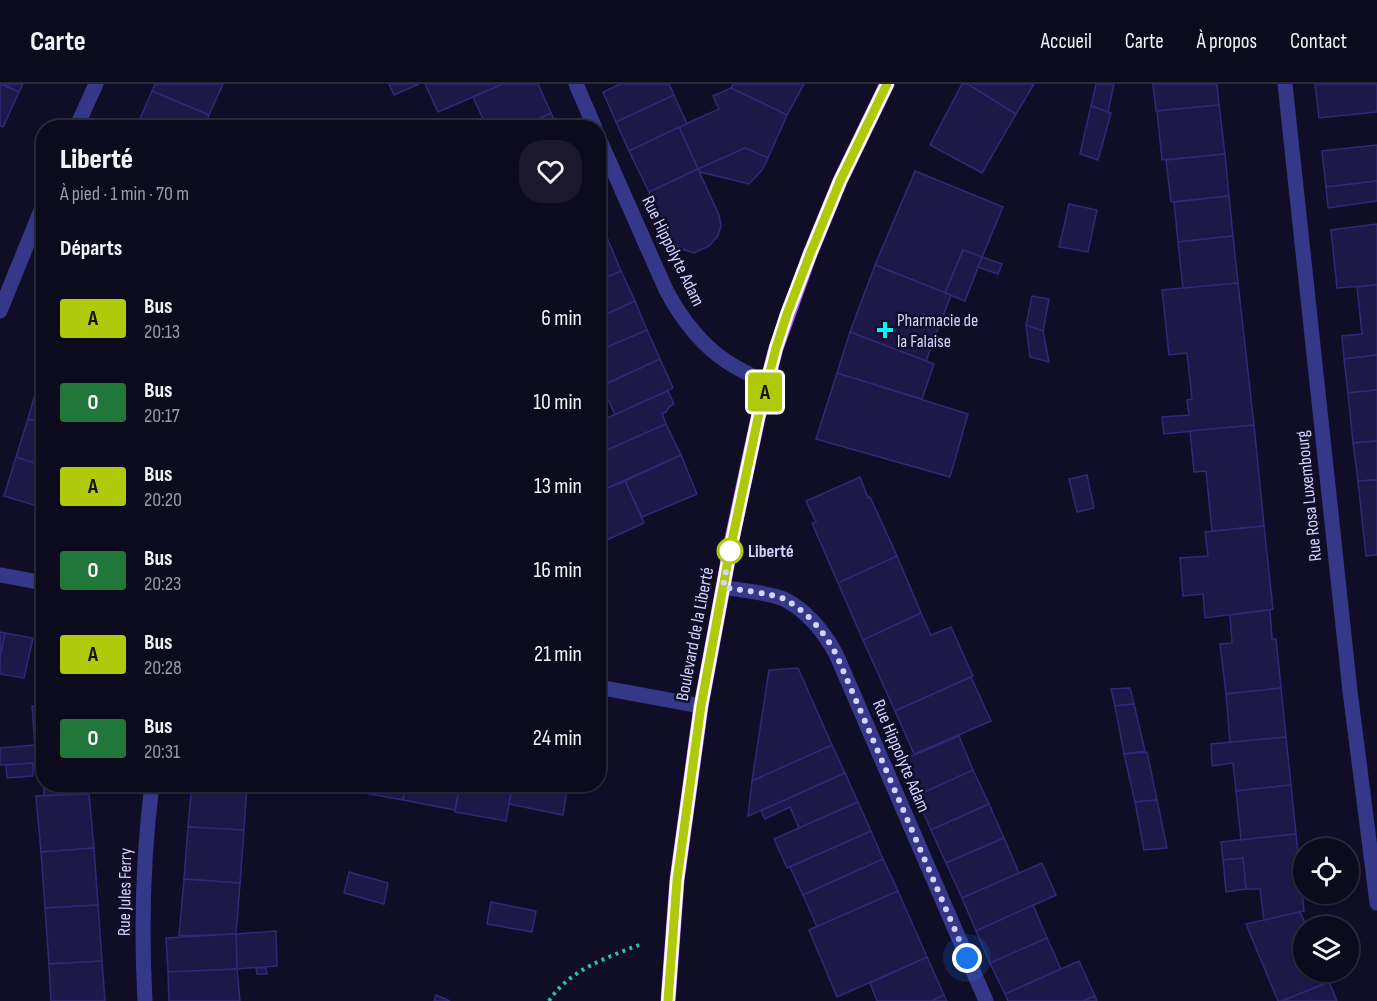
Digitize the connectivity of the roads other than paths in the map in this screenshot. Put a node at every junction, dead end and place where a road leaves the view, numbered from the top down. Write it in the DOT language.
graph roads {
  1 [pos="96,84"];
  2 [pos="576,84"];
  3 [pos="887,84"];
  4 [pos="1285,84"];
  5 [pos="80,120"];
  6 [pos="592,120"];
  7 [pos="606,154"];
  8 [pos="36,223"];
  9 [pos="0,311"];
  10 [pos="767,383"];
  11 [pos="0,575"];
  12 [pos="36,582"];
  13 [pos="723,587"];
  14 [pos="606,688"];
  15 [pos="701,706"];
  16 [pos="151,792"];
  17 [pos="1371,823"];
  18 [pos="1377,903"];
  19 [pos="145,1001"];
  20 [pos="668,1001"];
  21 [pos="986,1001"];
  1 -- 5 [label="street"];
  2 -- 6 [label="street"];
  3 -- 10 [label="main road, Boulevard de la Liberté"];
  4 -- 17 [label="street, Rue Rosa Luxembourg"];
  7 -- 10 [label="street, Rue Hippolyte Adam"];
  8 -- 9 [label="street"];
  10 -- 13 [label="main road, Boulevard de la Liberté"];
  11 -- 12 [label="street"];
  13 -- 15 [label="main road, Boulevard de la Liberté"];
  13 -- 21 [label="street, Rue Hippolyte Adam"];
  14 -- 15 [label="street"];
  15 -- 20 [label="main road, Boulevard de la Liberté"];
  16 -- 19 [label="street, Rue Jules Ferry"];
  17 -- 18 [label="street, Rue Rosa Luxembourg"];
}
